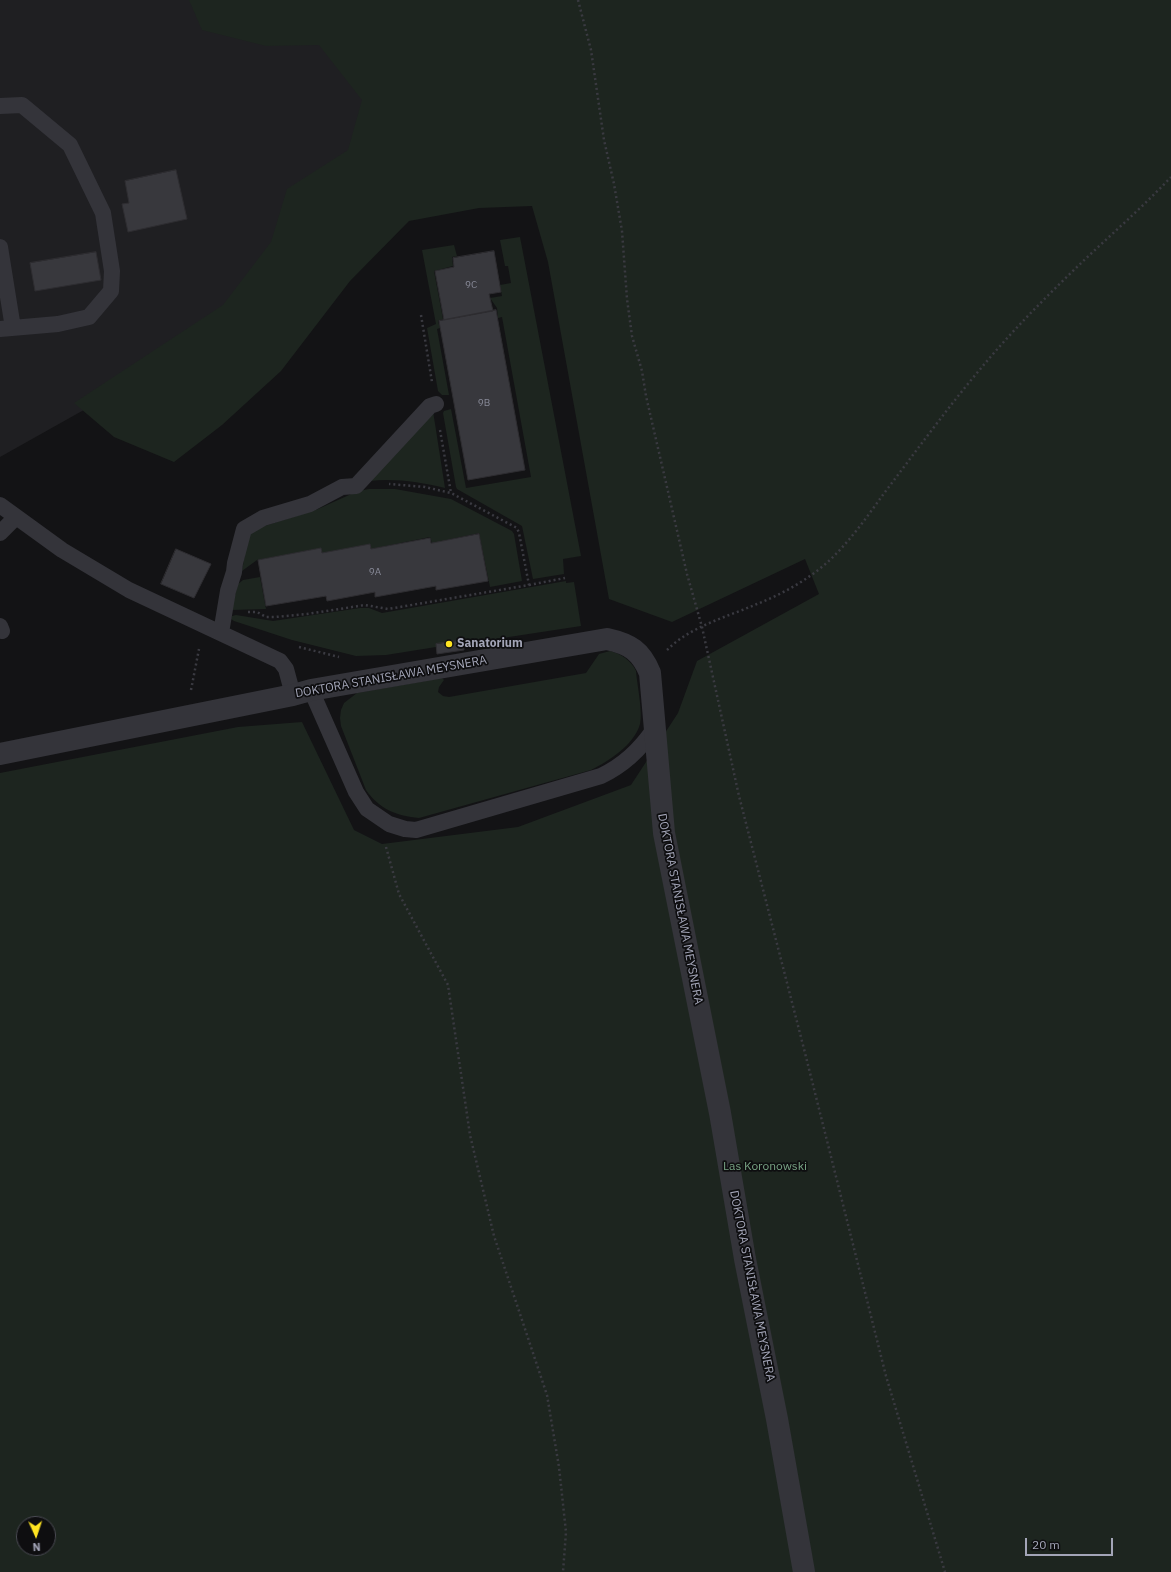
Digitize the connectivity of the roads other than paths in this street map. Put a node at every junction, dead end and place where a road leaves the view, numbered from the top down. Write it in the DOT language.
graph roads {
  1 [pos="0,106"];
  2 [pos="0,247"];
  3 [pos="6,328"];
  4 [pos="436,404"];
  5 [pos="0,505"];
  6 [pos="16,516"];
  7 [pos="0,533"];
  8 [pos="221,633"];
  9 [pos="302,693"];
  10 [pos="654,729"];
  11 [pos="0,754"];
  12 [pos="804,1572"];
  1 -- 3 [label="lane"];
  2 -- 3 [label="lane"];
  4 -- 8 [label="lane"];
  5 -- 6 [label="lane"];
  6 -- 7 [label="lane"];
  6 -- 8 [label="lane"];
  8 -- 9 [label="lane"];
  9 -- 10 [label="street, DOKTORA STANISŁAWA MEYSNERA"];
  9 -- 10 [label="lane"];
  9 -- 11 [label="street, DOKTORA STANISŁAWA MEYSNERA"];
  10 -- 12 [label="street, DOKTORA STANISŁAWA MEYSNERA"];
}
